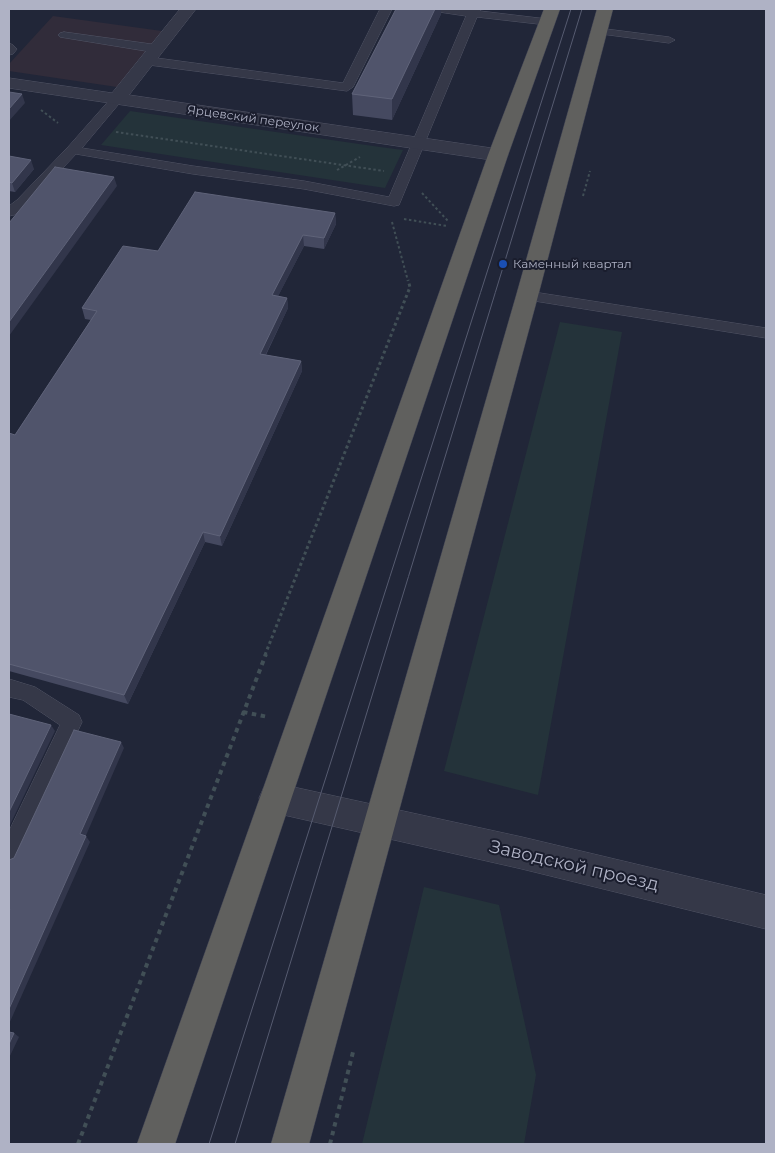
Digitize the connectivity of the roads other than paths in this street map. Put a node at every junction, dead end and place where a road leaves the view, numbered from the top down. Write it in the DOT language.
graph roads {
  1 [pos="188,9"];
  2 [pos="386,9"];
  3 [pos="443,10"];
  4 [pos="474,11"];
  5 [pos="549,16"];
  6 [pos="602,20"];
  7 [pos="64,35"];
  8 [pos="669,40"];
  9 [pos="9,47"];
  10 [pos="9,51"];
  11 [pos="153,55"];
  12 [pos="9,83"];
  13 [pos="118,99"];
  14 [pos="419,143"];
  15 [pos="73,150"];
  16 [pos="498,155"];
  17 [pos="16,202"];
  18 [pos="9,212"];
  19 [pos="527,296"];
  20 [pos="766,334"];
  21 [pos="9,688"];
  22 [pos="275,798"];
  23 [pos="381,822"];
  24 [pos="9,855"];
  25 [pos="766,912"];
  26 [pos="156,1144"];
  27 [pos="290,1144"];
  1 -- 11 [label="street"];
  2 -- 11 [label="lane"];
  3 -- 4 [label="lane"];
  4 -- 5 [label="lane"];
  4 -- 14 [label="lane"];
  5 -- 16 [label="highway"];
  6 -- 8 [label="lane"];
  6 -- 19 [label="highway"];
  7 -- 11 [label="lane"];
  9 -- 10 [label="lane"];
  11 -- 13 [label="street"];
  12 -- 13 [label="street, Ярцевский переулок"];
  13 -- 14 [label="street, Ярцевский переулок"];
  13 -- 15 [label="lane"];
  14 -- 15 [label="lane"];
  14 -- 16 [label="street, Ярцевский переулок"];
  15 -- 17 [label="lane"];
  16 -- 22 [label="highway"];
  17 -- 18 [label="lane"];
  19 -- 20 [label="lane"];
  19 -- 23 [label="highway"];
  21 -- 24 [label="lane"];
  22 -- 23 [label="street, Заводской проезд"];
  22 -- 26 [label="highway"];
  23 -- 25 [label="street, Заводской проезд"];
  23 -- 27 [label="highway"];
}
